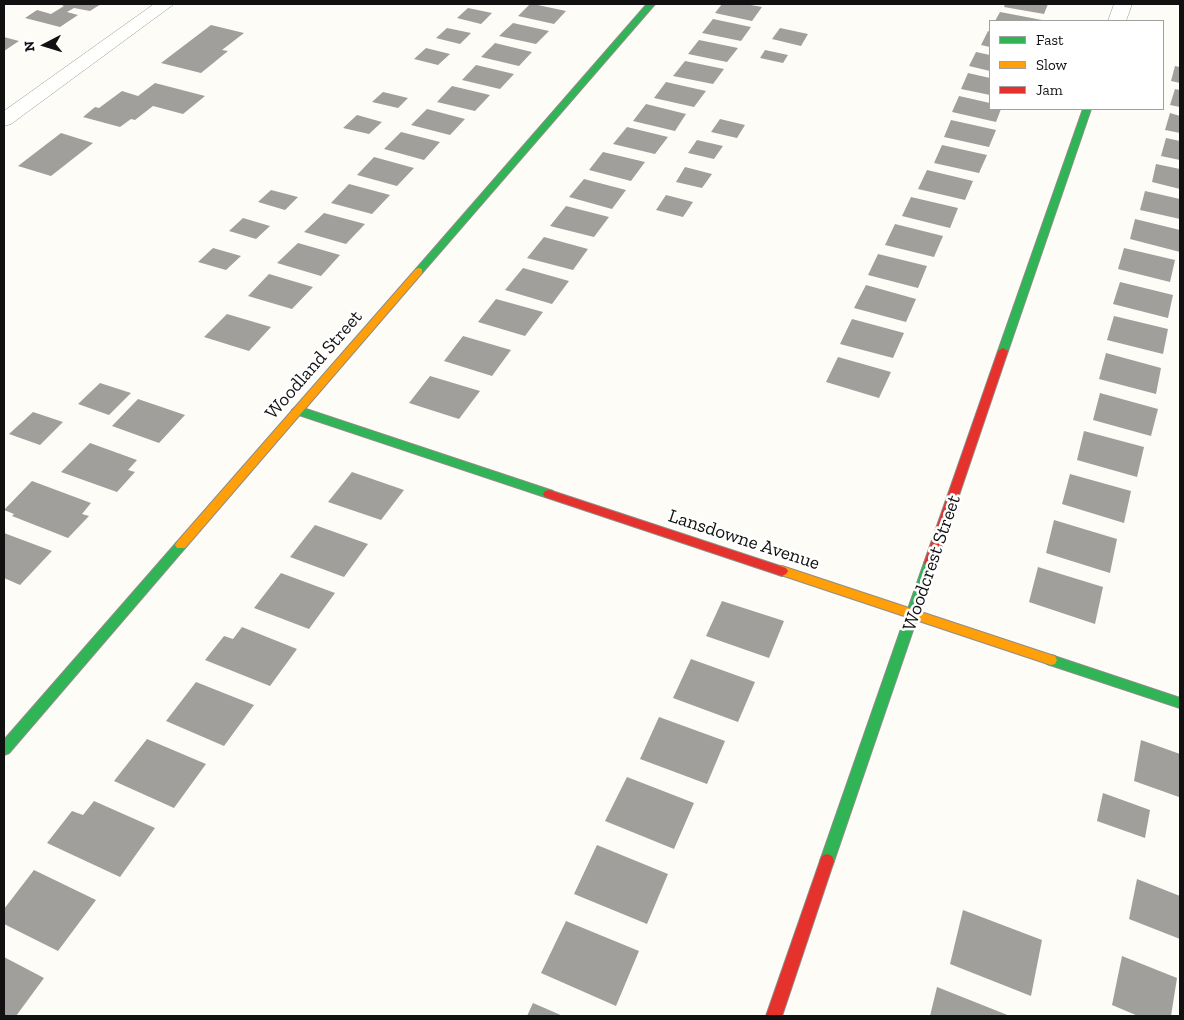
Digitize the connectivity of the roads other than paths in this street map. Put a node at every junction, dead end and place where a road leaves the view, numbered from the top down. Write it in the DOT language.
graph roads {
  1 [pos="165,4"];
  2 [pos="651,4"];
  3 [pos="1123,4"];
  4 [pos="1117,20"];
  5 [pos="1087,110"];
  6 [pos="4,120"];
  7 [pos="297,410"];
  8 [pos="914,615"];
  9 [pos="1180,703"];
  10 [pos="4,749"];
  11 [pos="774,1016"];
  1 -- 6 [label="street"];
  2 -- 7 [label="street, Woodland Street"];
  3 -- 4 [label="street"];
  5 -- 8 [label="street, Woodcrest Street"];
  7 -- 8 [label="street, Lansdowne Avenue"];
  7 -- 10 [label="street, Woodland Street"];
  8 -- 9 [label="street, Lansdowne Avenue"];
  8 -- 11 [label="street, Woodcrest Street"];
}
